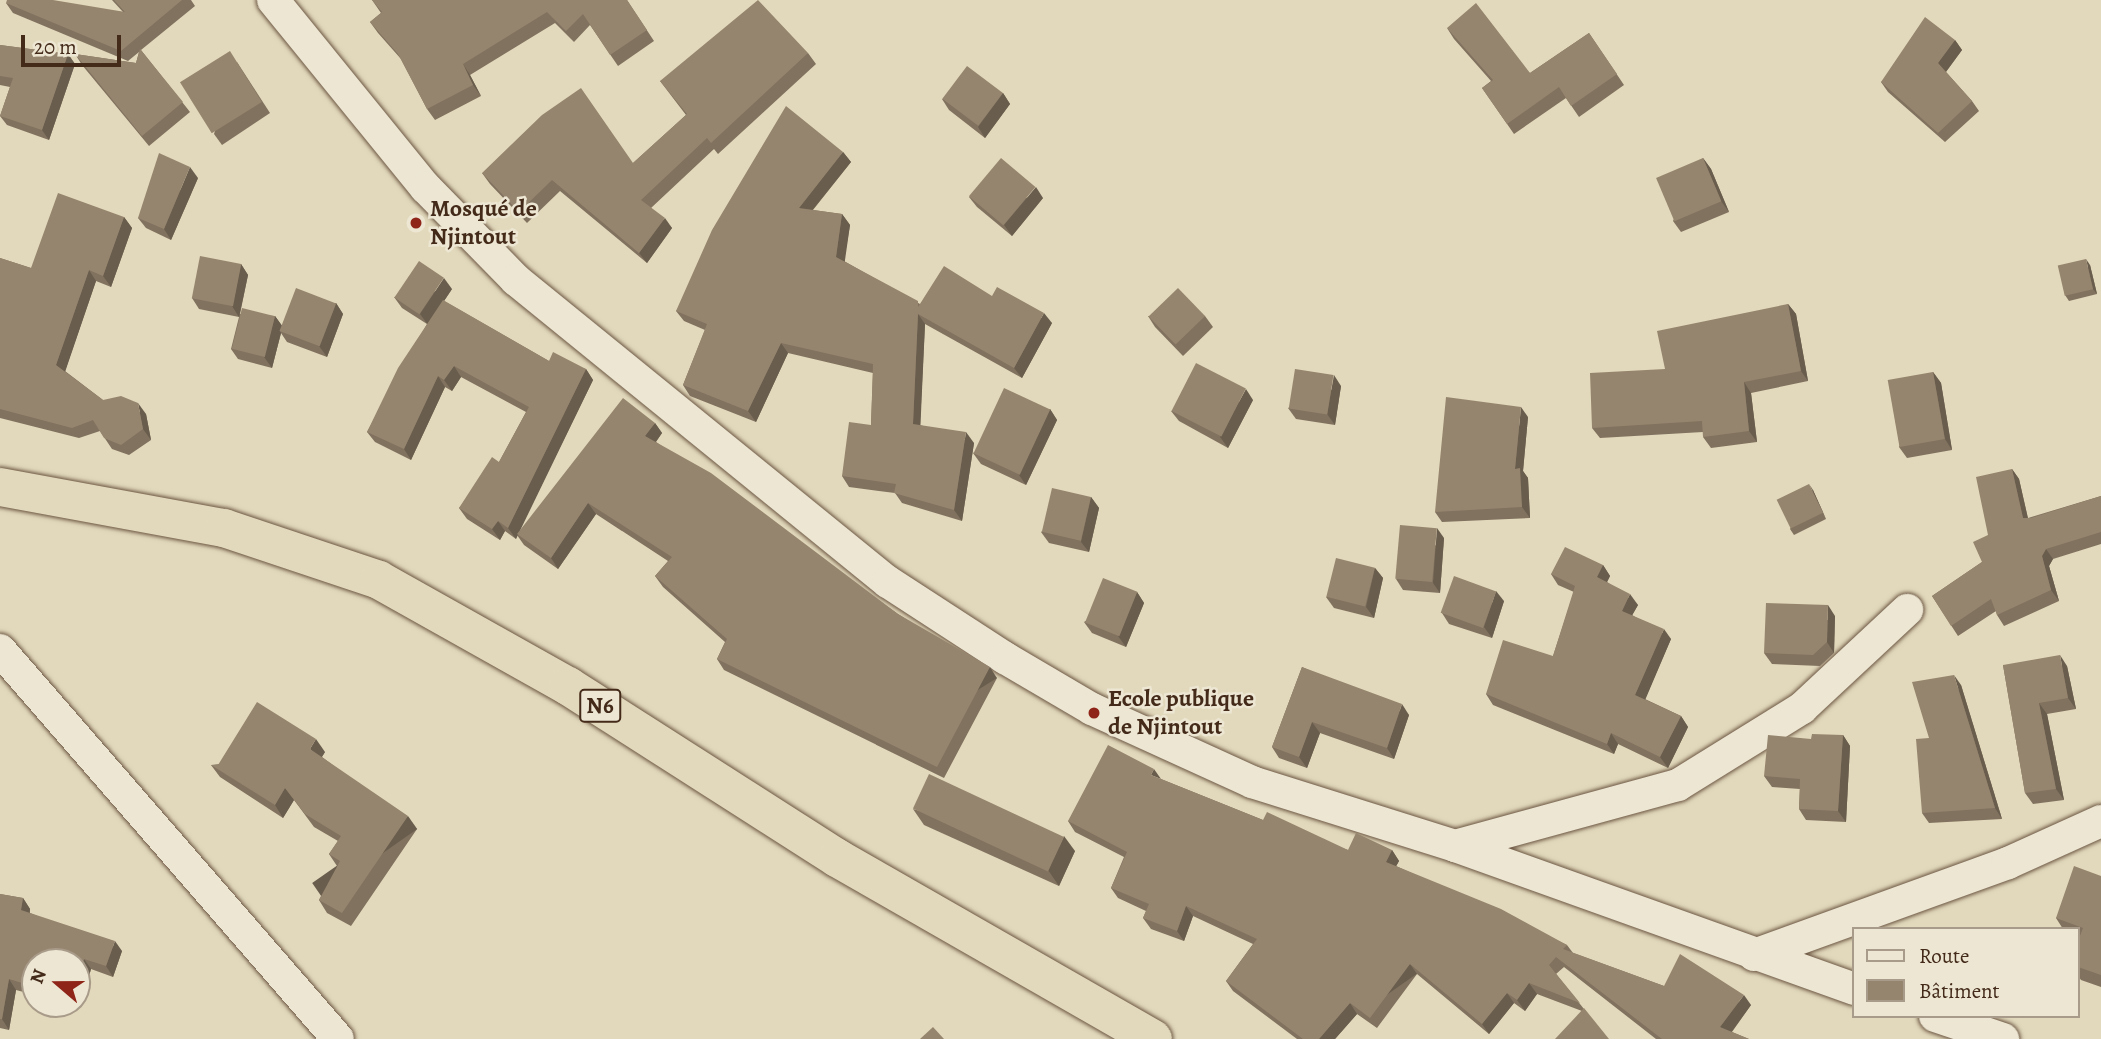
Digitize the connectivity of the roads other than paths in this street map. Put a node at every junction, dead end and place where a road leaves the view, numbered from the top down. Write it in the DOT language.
graph roads {
  1 [pos="273,0"];
  2 [pos="0,488"];
  3 [pos="1907,610"];
  4 [pos="0,650"];
  5 [pos="2101,821"];
  6 [pos="1455,846"];
  7 [pos="1754,955"];
  8 [pos="1853,989"];
  9 [pos="1941,1018"];
  10 [pos="338,1039"];
  11 [pos="1153,1039"];
  12 [pos="2003,1039"];
  1 -- 6 [label="street"];
  2 -- 11 [label="highway, N6"];
  3 -- 6 [label="street"];
  4 -- 10 [label="street"];
  5 -- 7 [label="street"];
  6 -- 7 [label="street"];
  7 -- 8 [label="street"];
  9 -- 12 [label="street"];
}
